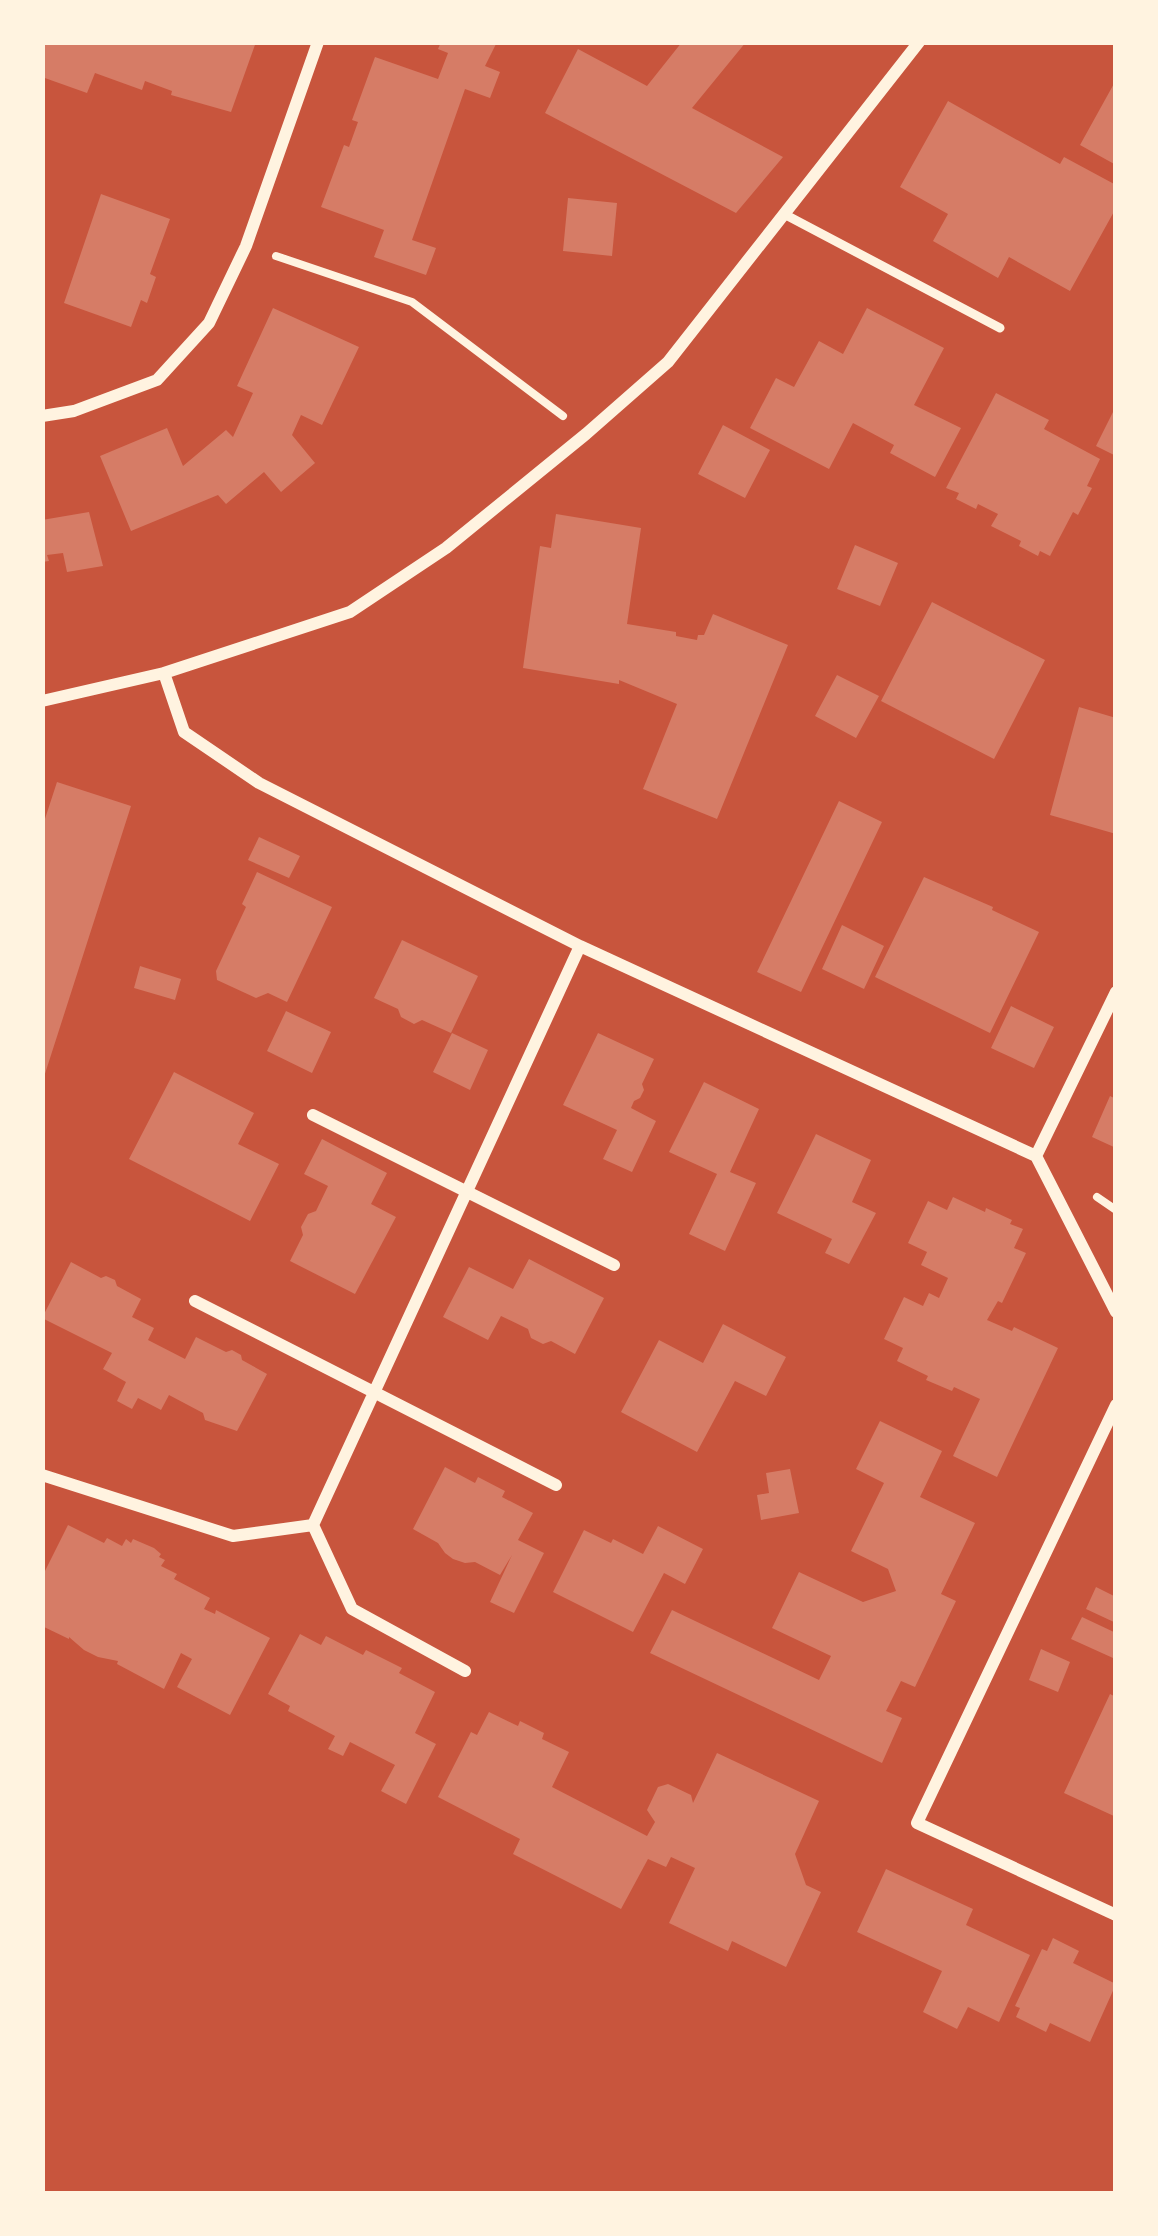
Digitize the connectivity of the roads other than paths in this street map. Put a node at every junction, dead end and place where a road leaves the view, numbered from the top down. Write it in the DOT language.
graph roads {
  1 [pos="317,42"];
  2 [pos="919,42"];
  3 [pos="784,214"];
  4 [pos="1000,328"];
  5 [pos="42,416"];
  6 [pos="164,673"];
  7 [pos="42,701"];
  8 [pos="580,946"];
  9 [pos="1116,992"];
  10 [pos="313,1115"];
  11 [pos="1036,1156"];
  12 [pos="466,1193"];
  13 [pos="614,1265"];
  14 [pos="195,1301"];
  15 [pos="1116,1312"];
  16 [pos="374,1394"];
  17 [pos="1116,1406"];
  18 [pos="42,1475"];
  19 [pos="556,1485"];
  20 [pos="314,1525"];
  21 [pos="464,1671"];
  22 [pos="1116,1915"];
  1 -- 5 [label="street"];
  2 -- 3 [label="street"];
  3 -- 4 [label="lane"];
  3 -- 6 [label="street"];
  6 -- 7 [label="street"];
  6 -- 8 [label="street"];
  8 -- 11 [label="street"];
  8 -- 12 [label="street"];
  9 -- 11 [label="street"];
  10 -- 12 [label="street"];
  11 -- 15 [label="street"];
  12 -- 13 [label="street"];
  12 -- 16 [label="street"];
  14 -- 16 [label="street"];
  16 -- 19 [label="street"];
  16 -- 20 [label="street"];
  17 -- 22 [label="street"];
  18 -- 20 [label="street"];
  20 -- 21 [label="street"];
}
